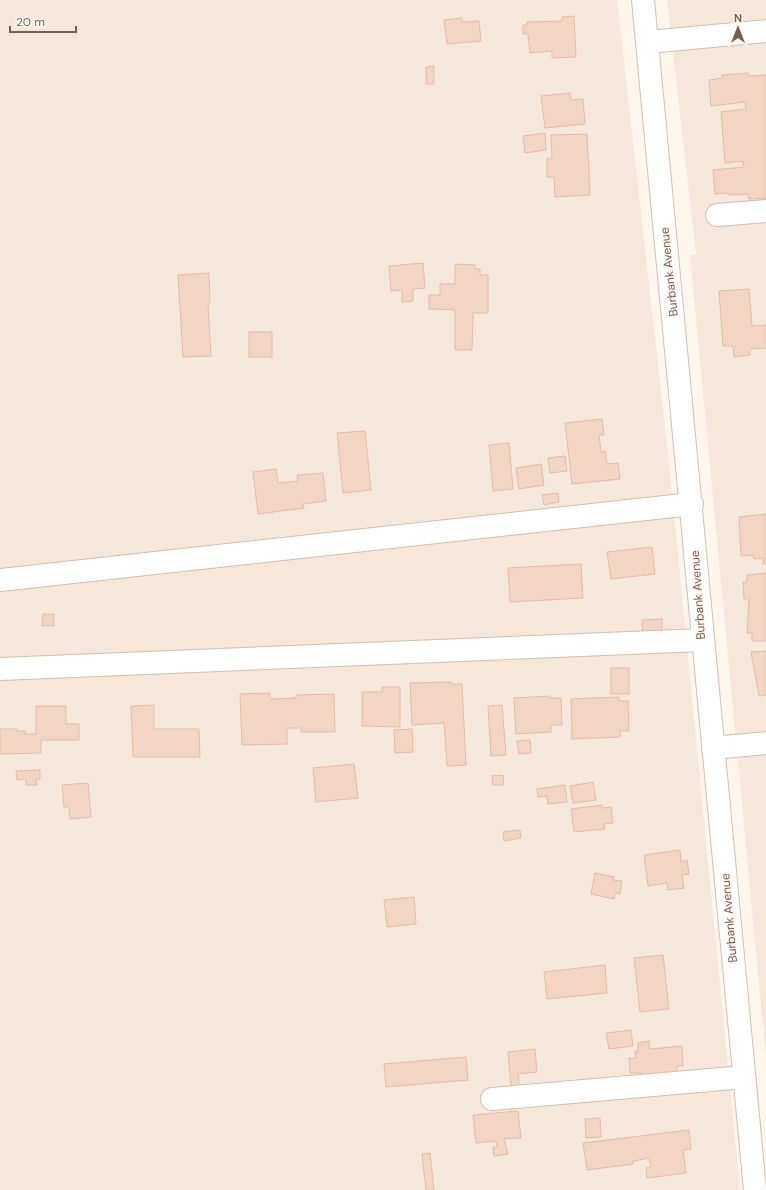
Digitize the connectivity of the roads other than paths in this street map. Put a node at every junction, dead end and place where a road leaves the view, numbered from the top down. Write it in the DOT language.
graph roads {
  1 [pos="643,0"];
  2 [pos="766,31"];
  3 [pos="648,42"];
  4 [pos="766,211"];
  5 [pos="717,215"];
  6 [pos="692,504"];
  7 [pos="0,580"];
  8 [pos="702,640"];
  9 [pos="0,669"];
  10 [pos="766,743"];
  11 [pos="713,748"];
  12 [pos="744,1077"];
  13 [pos="492,1099"];
  14 [pos="758,1147"];
  15 [pos="755,1190"];
  1 -- 3 [label="street, Burbank Avenue"];
  2 -- 3 [label="street"];
  3 -- 6 [label="street, Burbank Avenue"];
  4 -- 5 [label="street"];
  6 -- 7 [label="street"];
  6 -- 8 [label="street, Burbank Avenue"];
  8 -- 9 [label="street"];
  8 -- 11 [label="street, Burbank Avenue"];
  10 -- 11 [label="street"];
  11 -- 12 [label="street, Burbank Avenue"];
  12 -- 13 [label="street"];
  12 -- 14 [label="street, Burbank Avenue"];
  14 -- 15 [label="street, Burbank Avenue"];
}
